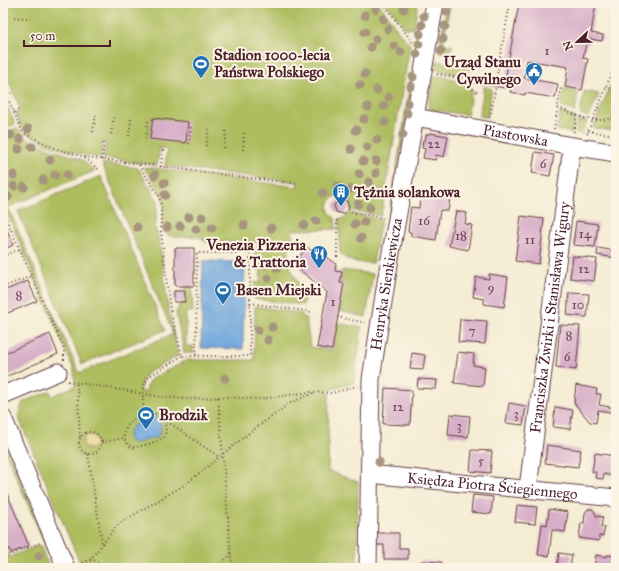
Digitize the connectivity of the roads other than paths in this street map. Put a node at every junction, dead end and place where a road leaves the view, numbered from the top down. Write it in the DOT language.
graph roads {
  1 [pos="435,3"];
  2 [pos="415,117"];
  3 [pos="577,141"];
  4 [pos="616,153"];
  5 [pos="61,368"];
  6 [pos="3,395"];
  7 [pos="3,418"];
  8 [pos="369,474"];
  9 [pos="528,488"];
  10 [pos="616,498"];
  11 [pos="70,567"];
  12 [pos="368,568"];
  1 -- 2 [label="street, Henryka Sienkiewicza"];
  2 -- 3 [label="street, Piastowska"];
  2 -- 8 [label="street, Henryka Sienkiewicza"];
  3 -- 4 [label="street, Piastowska"];
  3 -- 9 [label="street, Franciszka Żwirki i Stanisława Wigury"];
  5 -- 6 [label="street"];
  7 -- 11 [label="street"];
  8 -- 9 [label="street, Księdza Piotra Ściegiennego"];
  8 -- 12 [label="street, Henryka Sienkiewicza"];
  9 -- 10 [label="street, Księdza Piotra Ściegiennego"];
}
